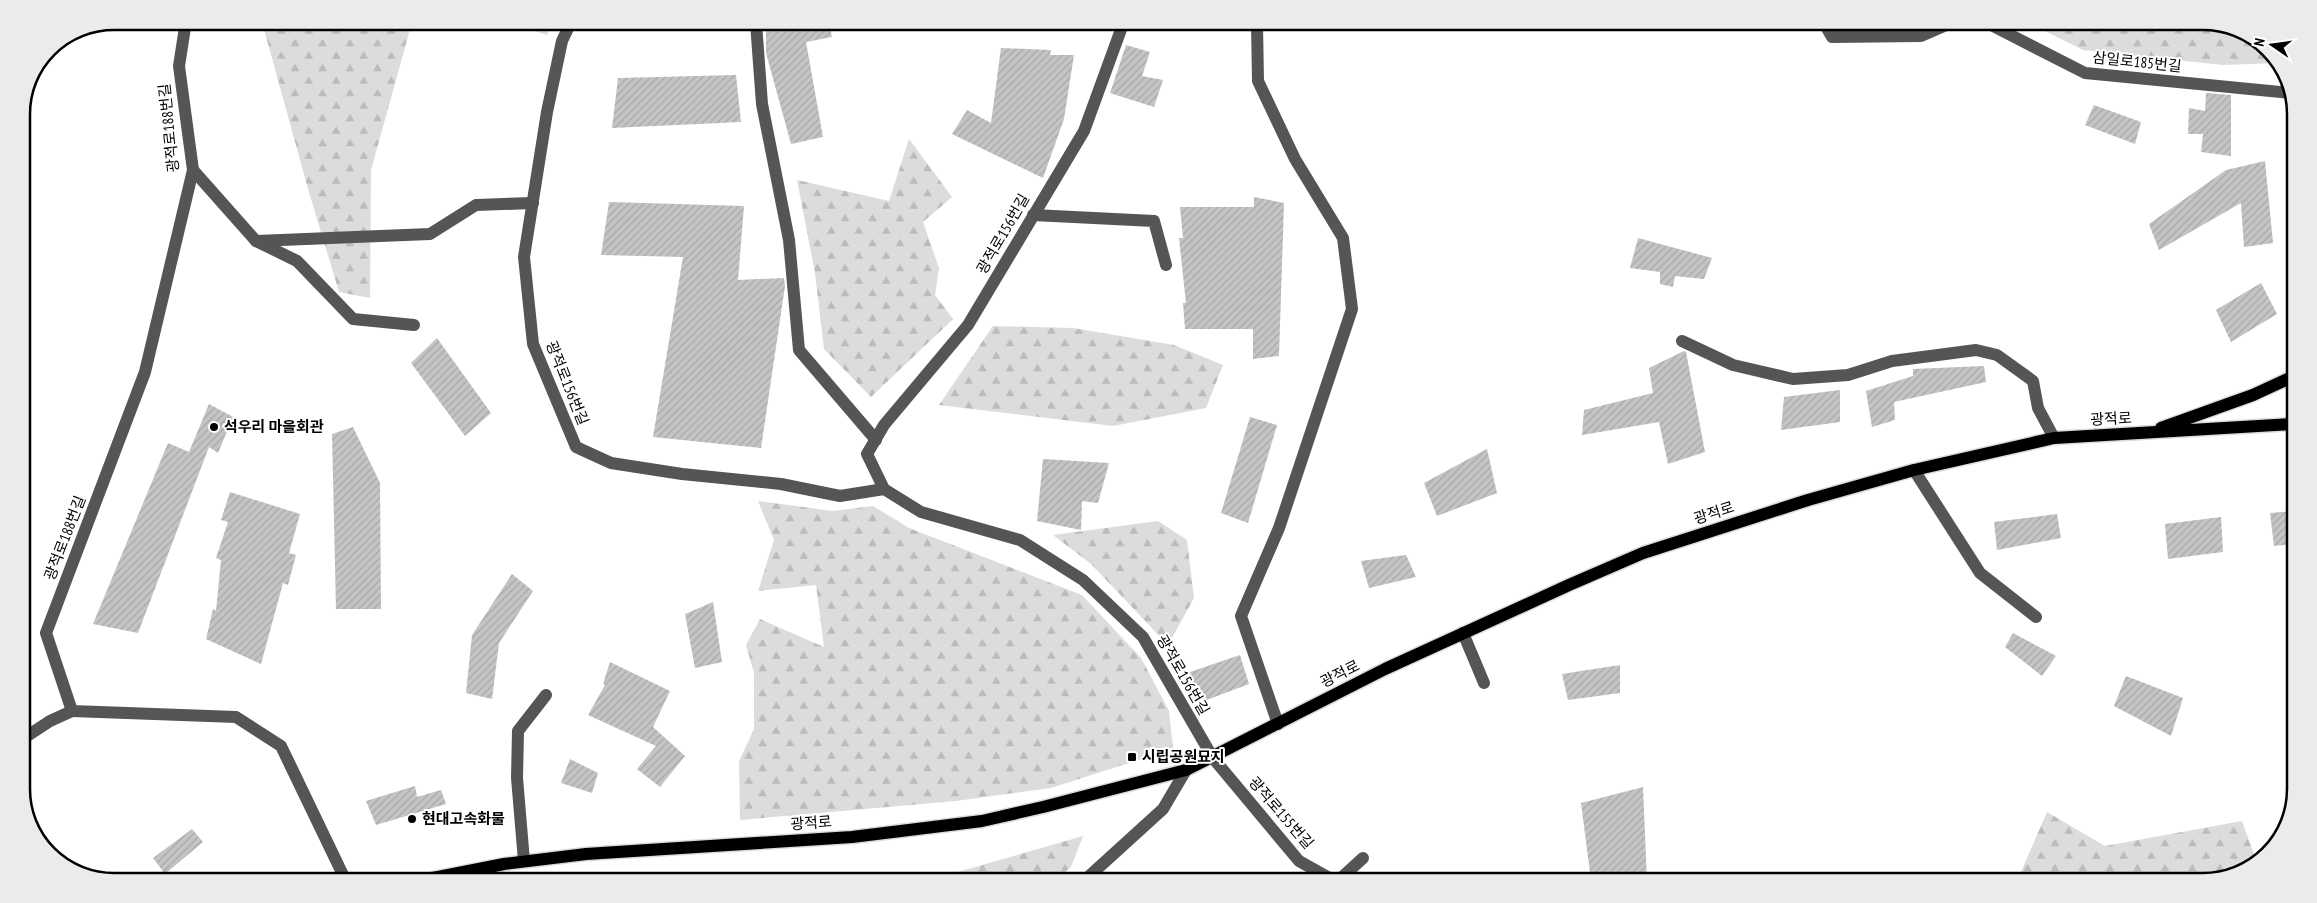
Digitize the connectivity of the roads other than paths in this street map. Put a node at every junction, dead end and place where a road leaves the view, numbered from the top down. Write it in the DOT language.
graph roads {
  1 [pos="185,30"];
  2 [pos="567,30"];
  3 [pos="757,30"];
  4 [pos="1121,30"];
  5 [pos="1257,30"];
  6 [pos="1828,30"];
  7 [pos="1935,30"];
  8 [pos="2000,30"];
  9 [pos="2284,92"];
  10 [pos="193,170"];
  11 [pos="533,203"];
  12 [pos="1034,215"];
  13 [pos="256,241"];
  14 [pos="1166,265"];
  15 [pos="414,325"];
  16 [pos="1682,341"];
  17 [pos="2287,379"];
  18 [pos="2287,424"];
  19 [pos="2148,433"];
  20 [pos="2054,438"];
  21 [pos="876,440"];
  22 [pos="1914,470"];
  23 [pos="884,490"];
  24 [pos="2036,617"];
  25 [pos="1463,633"];
  26 [pos="1484,683"];
  27 [pos="546,695"];
  28 [pos="72,711"];
  29 [pos="1278,724"];
  30 [pos="30,735"];
  31 [pos="1213,758"];
  32 [pos="1186,770"];
  33 [pos="1363,858"];
  34 [pos="524,861"];
  35 [pos="342,873"];
  36 [pos="460,873"];
  37 [pos="1093,873"];
  38 [pos="1321,873"];
  39 [pos="1347,873"];
  1 -- 10 [label="street, 광적로188번길"];
  2 -- 11 [label="street, 광적로156번길"];
  3 -- 21 [label="street"];
  4 -- 12 [label="street, 광적로156번길"];
  5 -- 29 [label="street"];
  6 -- 7 [label="street"];
  8 -- 9 [label="street, 삼일로185번길"];
  10 -- 13 [label="street"];
  10 -- 28 [label="street, 광적로188번길"];
  11 -- 13 [label="street"];
  11 -- 23 [label="street, 광적로156번길"];
  12 -- 14 [label="street"];
  12 -- 21 [label="street, 광적로156번길"];
  13 -- 15 [label="street"];
  16 -- 20 [label="street"];
  17 -- 19 [label="main road"];
  18 -- 19 [label="main road, 광적로"];
  19 -- 20 [label="main road, 광적로"];
  20 -- 22 [label="main road, 광적로"];
  21 -- 23 [label="street, 광적로156번길"];
  22 -- 24 [label="street"];
  22 -- 25 [label="main road, 광적로"];
  23 -- 31 [label="street, 광적로156번길"];
  25 -- 26 [label="street"];
  25 -- 29 [label="main road, 광적로"];
  27 -- 34 [label="street"];
  28 -- 30 [label="street"];
  28 -- 35 [label="street"];
  29 -- 31 [label="main road, 광적로"];
  31 -- 32 [label="main road, 광적로"];
  31 -- 38 [label="street, 광적로155번길"];
  32 -- 34 [label="main road, 광적로"];
  32 -- 37 [label="street"];
  33 -- 39 [label="street"];
  34 -- 36 [label="main road, 광적로"];
}
